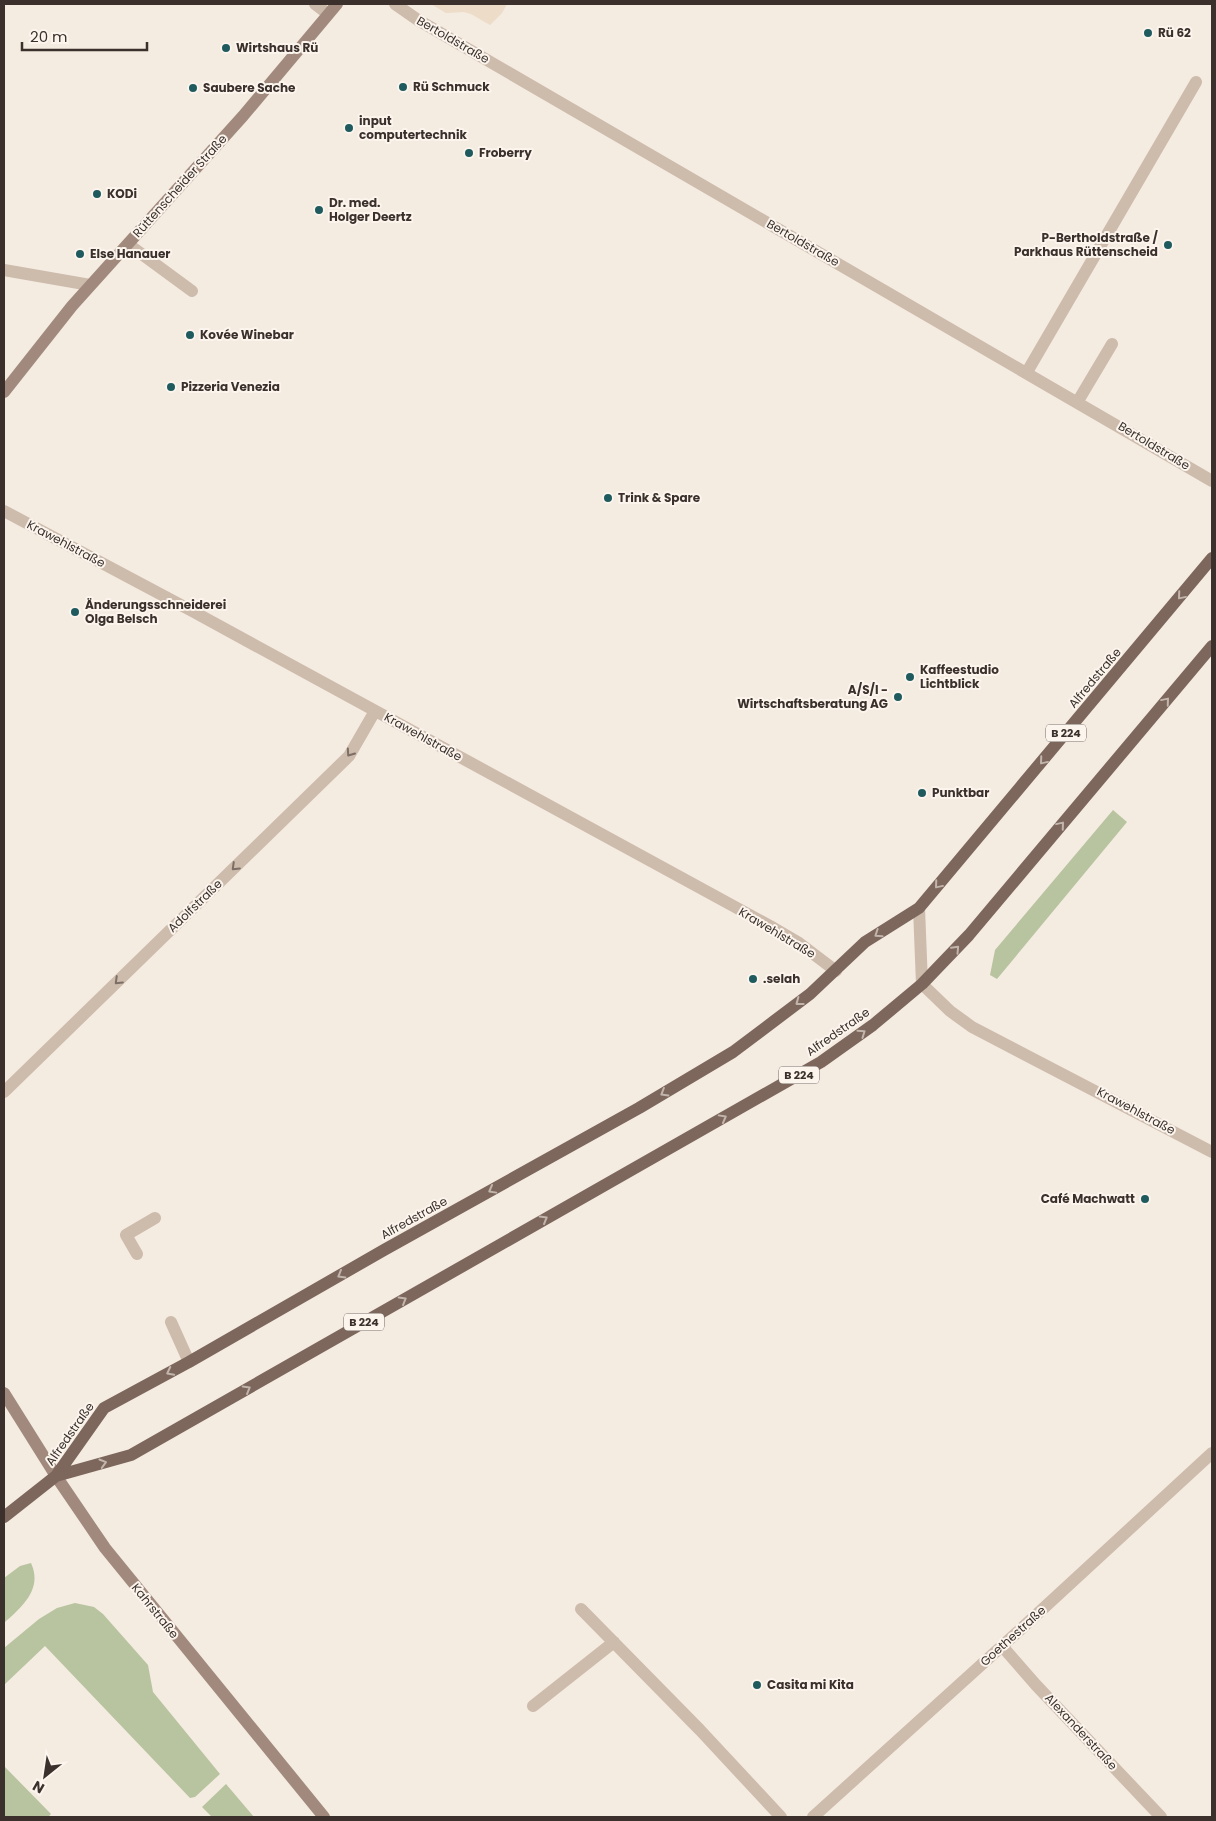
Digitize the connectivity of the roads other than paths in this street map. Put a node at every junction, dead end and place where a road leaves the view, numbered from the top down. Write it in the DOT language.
graph roads {
  1 [pos="315,4"];
  2 [pos="337,4"];
  3 [pos="395,4"];
  4 [pos="328,14"];
  5 [pos="1196,82"];
  6 [pos="128,244"];
  7 [pos="4,270"];
  8 [pos="90,285"];
  9 [pos="192,291"];
  10 [pos="1112,344"];
  11 [pos="1026,372"];
  12 [pos="4,392"];
  13 [pos="1078,401"];
  14 [pos="1212,481"];
  15 [pos="4,512"];
  16 [pos="1212,558"];
  17 [pos="1212,646"];
  18 [pos="375,711"];
  19 [pos="920,908"];
  20 [pos="836,971"];
  21 [pos="922,984"];
  22 [pos="4,1092"];
  23 [pos="1212,1152"];
  24 [pos="155,1218"];
  25 [pos="137,1254"];
  26 [pos="171,1322"];
  27 [pos="189,1362"];
  28 [pos="4,1393"];
  29 [pos="1212,1453"];
  30 [pos="56,1476"];
  31 [pos="4,1517"];
  32 [pos="581,1609"];
  33 [pos="614,1642"];
  34 [pos="1002,1646"];
  35 [pos="533,1706"];
  36 [pos="324,1817"];
  37 [pos="781,1817"];
  38 [pos="813,1817"];
  39 [pos="1161,1817"];
  1 -- 4 [label="street"];
  2 -- 4 [label="street, Rüttenscheider Straße"];
  3 -- 11 [label="street, Bertoldstraße"];
  4 -- 6 [label="street, Rüttenscheider Straße"];
  5 -- 11 [label="street"];
  6 -- 8 [label="street, Rüttenscheider Straße"];
  6 -- 9 [label="street"];
  7 -- 8 [label="street"];
  8 -- 12 [label="street, Rüttenscheider Straße"];
  10 -- 13 [label="street"];
  11 -- 13 [label="street, Bertoldstraße"];
  13 -- 14 [label="street, Bertoldstraße"];
  15 -- 18 [label="street, Krawehlstraße"];
  16 -- 19 [label="main road, Alfredstraße / B 224, one-way"];
  21 -- 17 [label="main road, Alfredstraße / B 224, one-way"];
  18 -- 20 [label="street, Krawehlstraße"];
  18 -- 22 [label="street, Adolfstraße, one-way"];
  19 -- 20 [label="main road, Alfredstraße / B 224, one-way"];
  19 -- 21 [label="street"];
  20 -- 27 [label="main road, Alfredstraße / B 224, one-way"];
  21 -- 23 [label="street, Krawehlstraße"];
  30 -- 21 [label="main road, Alfredstraße / B 224, one-way"];
  24 -- 25 [label="street"];
  26 -- 27 [label="street"];
  27 -- 30 [label="main road, Alfredstraße / B 224, one-way"];
  28 -- 30 [label="street, Kahrstraße"];
  29 -- 34 [label="street, Goethestraße"];
  30 -- 31 [label="main road, B 224"];
  30 -- 36 [label="street, Kahrstraße"];
  32 -- 33 [label="street"];
  33 -- 35 [label="street"];
  33 -- 37 [label="street"];
  34 -- 38 [label="street, Goethestraße"];
  34 -- 39 [label="street, Alexanderstraße"];
}
